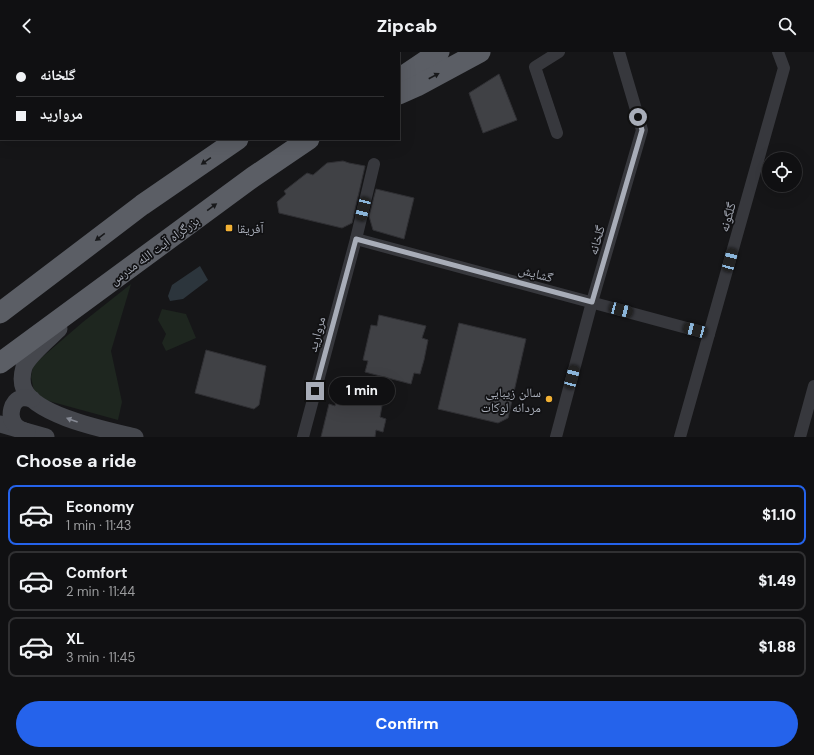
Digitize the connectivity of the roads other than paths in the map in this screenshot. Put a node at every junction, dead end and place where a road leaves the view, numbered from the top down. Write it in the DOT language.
graph roads {
  1 [pos="439,52"];
  2 [pos="480,52"];
  3 [pos="559,52"];
  4 [pos="619,52"];
  5 [pos="778,52"];
  6 [pos="400,78"];
  7 [pos="400,94"];
  8 [pos="556,133"];
  9 [pos="237,140"];
  10 [pos="308,140"];
  11 [pos="374,164"];
  12 [pos="356,239"];
  13 [pos="93,295"];
  14 [pos="592,302"];
  15 [pos="0,313"];
  16 [pos="709,334"];
  17 [pos="0,363"];
  18 [pos="814,386"];
  19 [pos="32,399"];
  20 [pos="0,424"];
  21 [pos="26,432"];
  22 [pos="46,437"];
  23 [pos="135,437"];
  24 [pos="303,437"];
  25 [pos="556,437"];
  26 [pos="680,437"];
  27 [pos="800,437"];
  1 -- 6 [label="highway"];
  7 -- 2 [label="highway, one-way"];
  3 -- 8 [label="street"];
  4 -- 14 [label="street, گلخانه"];
  5 -- 16 [label="street, گلگونه"];
  9 -- 15 [label="highway, one-way"];
  13 -- 10 [label="highway, بزرگراه آیت الله مدرس, one-way"];
  11 -- 12 [label="street, مروارید"];
  12 -- 14 [label="street, گشایش"];
  12 -- 24 [label="street, مروارید"];
  13 -- 17 [label="highway, بزرگراه آیت الله مدرس"];
  13 -- 19 [label="main road"];
  14 -- 16 [label="street, گشایش"];
  14 -- 25 [label="street, گلخانه"];
  16 -- 26 [label="street, گلگونه"];
  18 -- 27 [label="street"];
  19 -- 21 [label="main road"];
  23 -- 19 [label="main road, one-way"];
  20 -- 21 [label="main road"];
  21 -- 22 [label="main road"];
}
